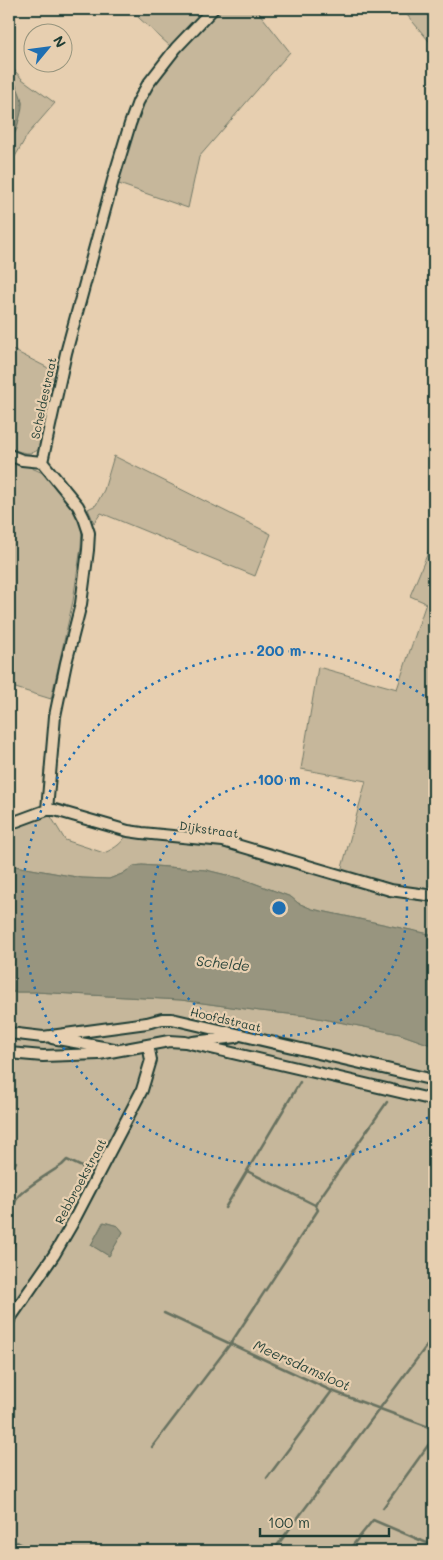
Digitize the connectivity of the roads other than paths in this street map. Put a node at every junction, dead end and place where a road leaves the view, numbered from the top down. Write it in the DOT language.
graph roads {
  1 [pos="213,9"];
  2 [pos="9,455"];
  3 [pos="42,462"];
  4 [pos="47,810"];
  5 [pos="9,824"];
  6 [pos="434,896"];
  7 [pos="9,1033"];
  8 [pos="244,1036"];
  9 [pos="43,1037"];
  10 [pos="185,1042"];
  11 [pos="148,1045"];
  12 [pos="123,1050"];
  13 [pos="9,1053"];
  14 [pos="434,1080"];
  15 [pos="434,1100"];
  16 [pos="9,1320"];
  1 -- 3 [label="street, Scheldestraat"];
  2 -- 3 [label="street"];
  3 -- 4 [label="street"];
  4 -- 5 [label="street"];
  4 -- 6 [label="street, Dijkstraat"];
  7 -- 9 [label="street, Hoofdstraat"];
  8 -- 9 [label="street, Hoofdstraat"];
  8 -- 10 [label="street"];
  8 -- 14 [label="street, Hoofdstraat"];
  9 -- 12 [label="street"];
  10 -- 11 [label="street"];
  10 -- 15 [label="street"];
  11 -- 12 [label="street"];
  11 -- 16 [label="street, Rebbroekstraat"];
  12 -- 13 [label="street"];
}
